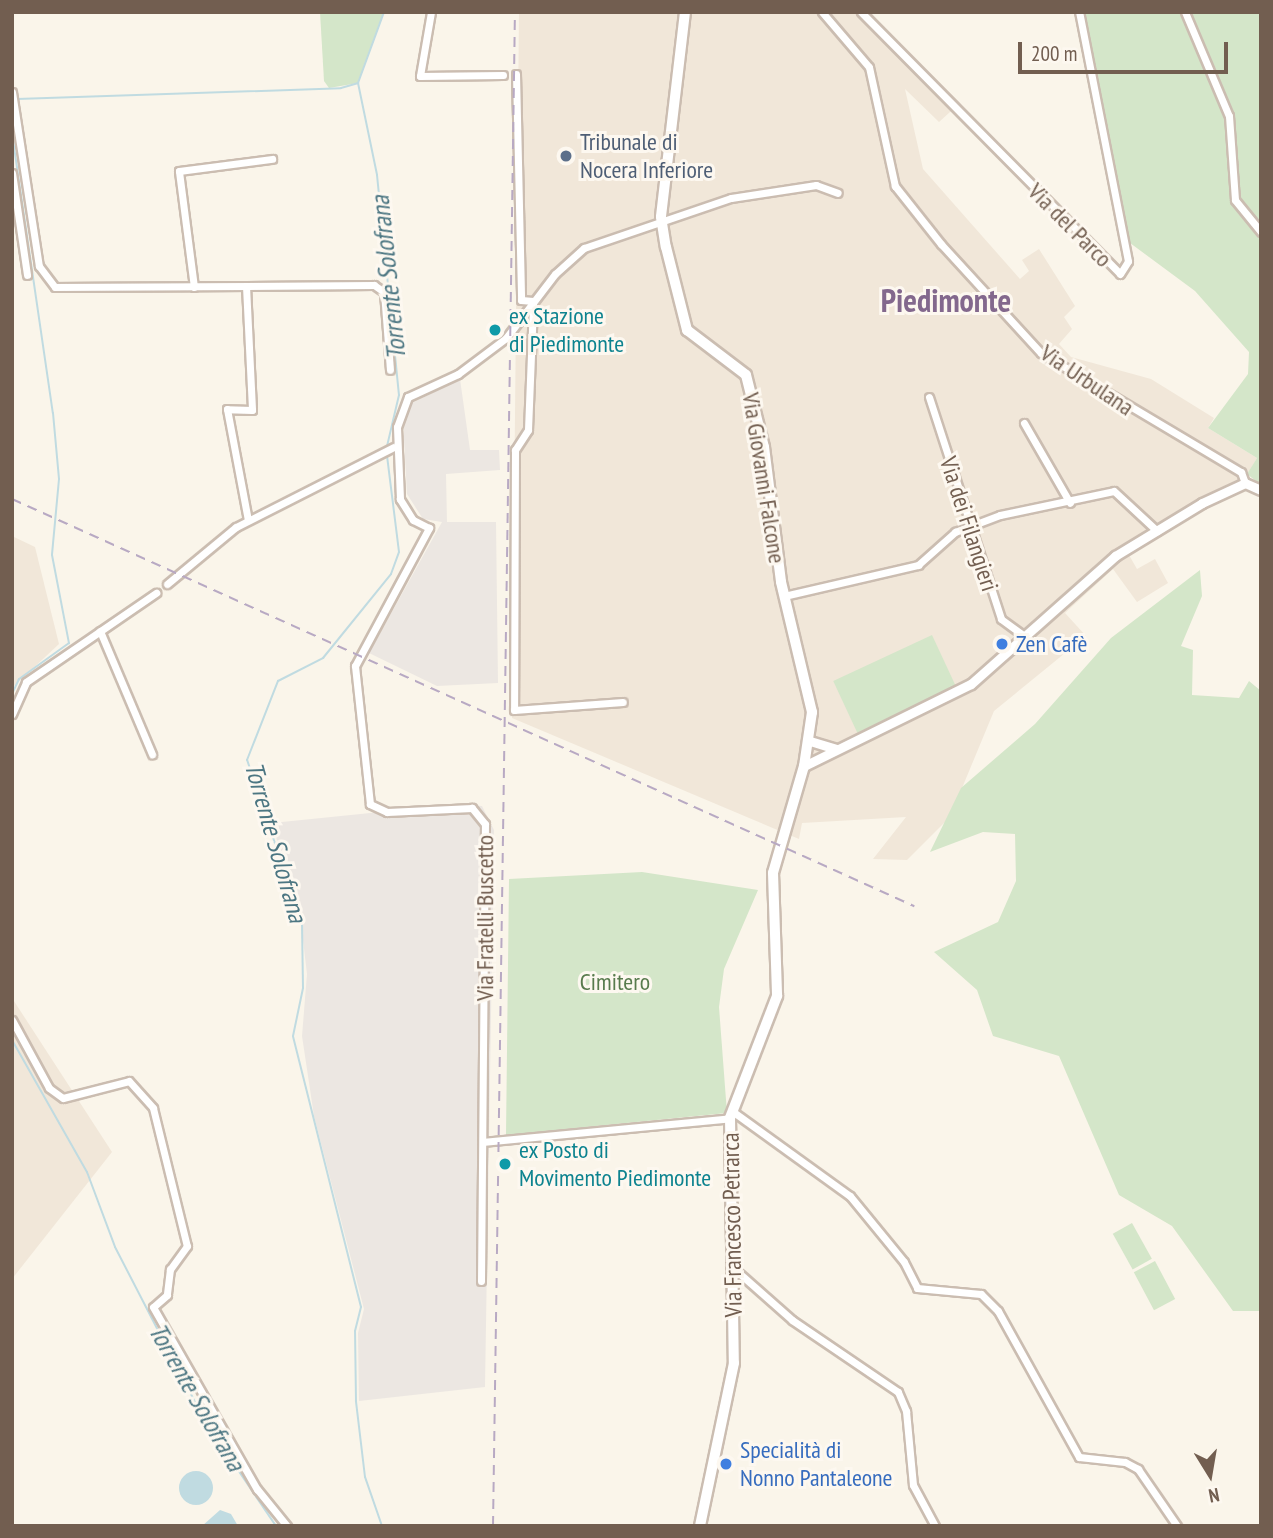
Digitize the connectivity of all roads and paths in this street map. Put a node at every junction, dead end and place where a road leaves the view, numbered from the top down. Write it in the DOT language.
graph roads {
  1 [pos="431,12"];
  2 [pos="685,12"];
  3 [pos="822,12"];
  4 [pos="861,12"];
  5 [pos="1079,12"];
  6 [pos="1185,12"];
  7 [pos="516,74"];
  8 [pos="503,75"];
  9 [pos="12,92"];
  10 [pos="272,159"];
  11 [pos="12,173"];
  12 [pos="838,193"];
  13 [pos="661,217"];
  14 [pos="1261,232"];
  15 [pos="27,275"];
  16 [pos="246,286"];
  17 [pos="194,287"];
  18 [pos="533,301"];
  19 [pos="390,370"];
  20 [pos="929,397"];
  21 [pos="1024,423"];
  22 [pos="388,449"];
  23 [pos="1245,483"];
  24 [pos="1261,490"];
  25 [pos="1070,503"];
  26 [pos="248,520"];
  27 [pos="969,525"];
  28 [pos="1157,531"];
  29 [pos="167,584"];
  30 [pos="156,593"];
  31 [pos="784,596"];
  32 [pos="100,631"];
  33 [pos="1027,638"];
  34 [pos="14,698"];
  35 [pos="623,702"];
  36 [pos="12,713"];
  37 [pos="810,741"];
  38 [pos="838,749"];
  39 [pos="152,754"];
  40 [pos="804,766"];
  41 [pos="12,1020"];
  42 [pos="731,1114"];
  43 [pos="482,1142"];
  44 [pos="732,1266"];
  45 [pos="481,1281"];
  46 [pos="287,1526"];
  47 [pos="701,1526"];
  48 [pos="935,1526"];
  49 [pos="1177,1526"];
  1 -- 8 [label="street"];
  2 -- 13 [label="main road, Via Giovanni Falcone"];
  3 -- 23 [label="street, Via Urbulana"];
  4 -- 5 [label="street, Via del Parco"];
  6 -- 14 [label="street"];
  7 -- 18 [label="street"];
  9 -- 17 [label="street"];
  10 -- 17 [label="street"];
  11 -- 15 [label="street"];
  12 -- 13 [label="street, Via Fratelli Buscetto"];
  13 -- 18 [label="street, Via Fratelli Buscetto"];
  13 -- 31 [label="main road, Via Giovanni Falcone"];
  16 -- 17 [label="street"];
  16 -- 19 [label="street"];
  16 -- 26 [label="street"];
  18 -- 22 [label="street, Via Fratelli Buscetto"];
  18 -- 35 [label="street"];
  20 -- 27 [label="street, Via dei Filangieri"];
  21 -- 25 [label="street"];
  22 -- 26 [label="street"];
  22 -- 43 [label="street, Via Fratelli Buscetto"];
  23 -- 24 [label="street"];
  23 -- 28 [label="street"];
  25 -- 27 [label="street"];
  25 -- 28 [label="street"];
  26 -- 29 [label="street"];
  27 -- 31 [label="street"];
  27 -- 33 [label="street, Via dei Filangieri"];
  28 -- 33 [label="street"];
  30 -- 32 [label="street"];
  31 -- 37 [label="main road, Via Giovanni Falcone"];
  32 -- 34 [label="street"];
  32 -- 39 [label="street"];
  33 -- 38 [label="street"];
  34 -- 36 [label="street"];
  37 -- 38 [label="street"];
  37 -- 40 [label="main road, Via Giovanni Falcone"];
  38 -- 40 [label="street"];
  40 -- 42 [label="main road, Via Francesco Petrarca"];
  41 -- 46 [label="street"];
  42 -- 43 [label="street"];
  42 -- 44 [label="main road, Via Francesco Petrarca"];
  42 -- 49 [label="street"];
  43 -- 45 [label="street, Via Fratelli Buscetto"];
  44 -- 47 [label="main road, Via Francesco Petrarca"];
  44 -- 48 [label="street"];
}
